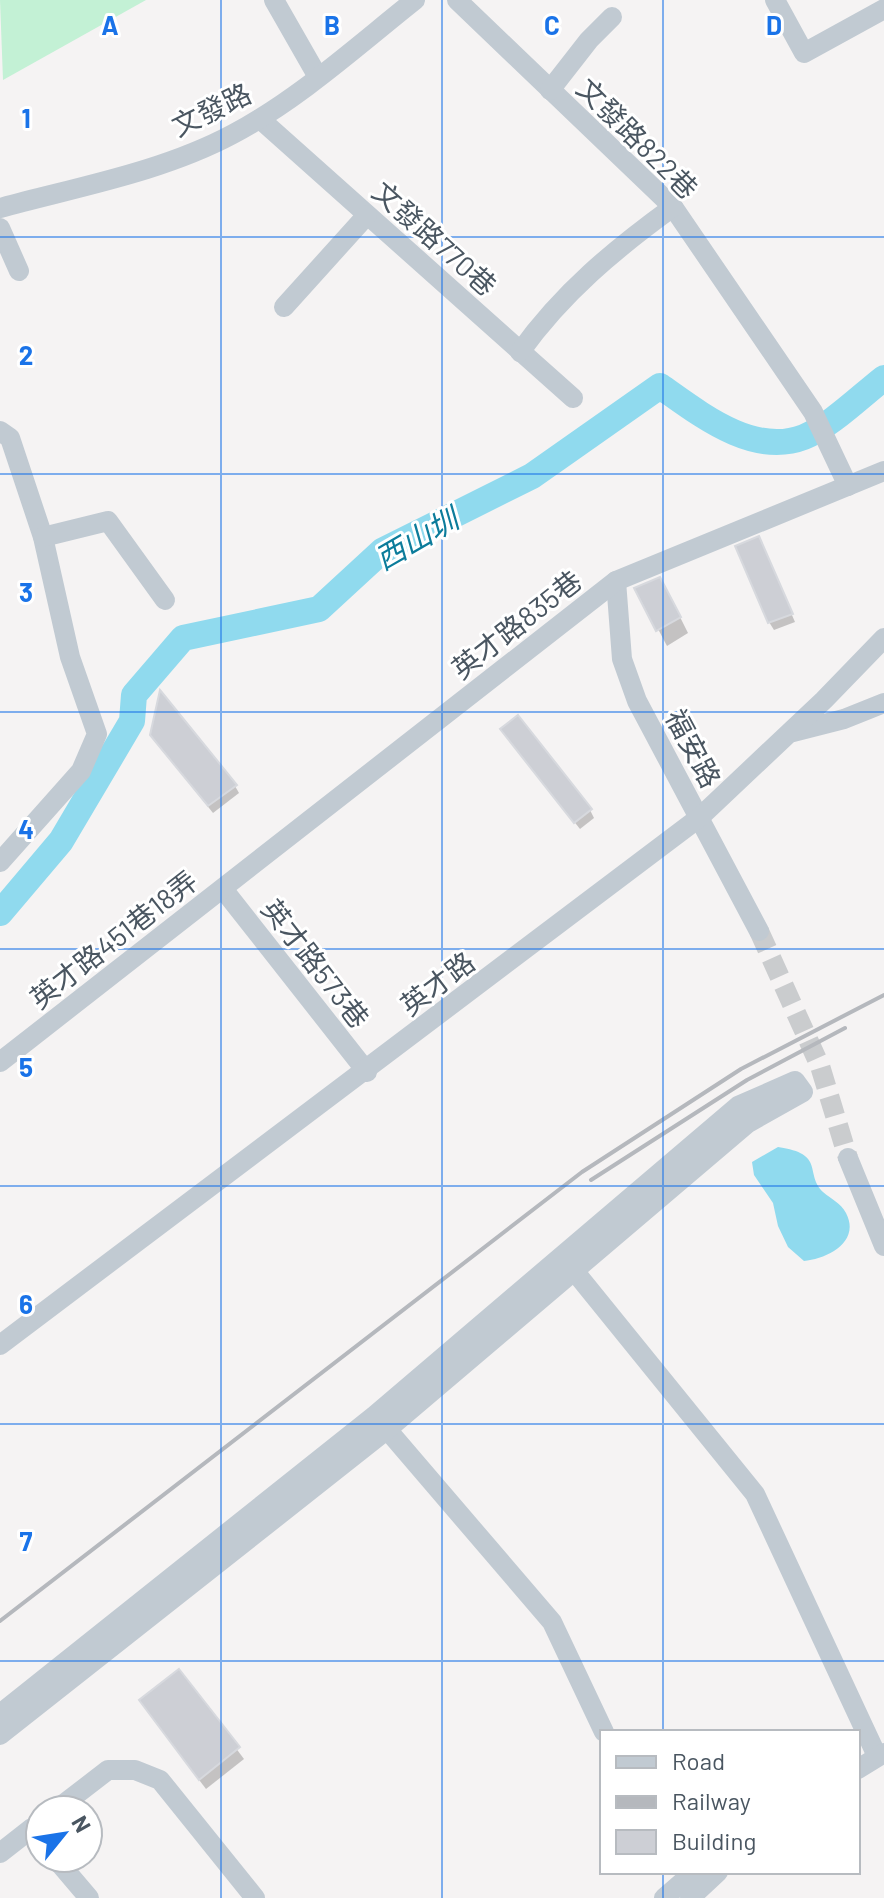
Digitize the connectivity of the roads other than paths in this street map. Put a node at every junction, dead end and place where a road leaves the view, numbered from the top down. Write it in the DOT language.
graph roads {
  1 [pos="274,0"];
  2 [pos="415,0"];
  3 [pos="457,0"];
  4 [pos="775,0"];
  5 [pos="884,9"];
  6 [pos="612,17"];
  7 [pos="318,77"];
  8 [pos="550,90"];
  9 [pos="260,119"];
  10 [pos="673,207"];
  11 [pos="0,208"];
  12 [pos="367,215"];
  13 [pos="0,228"];
  14 [pos="19,271"];
  15 [pos="284,307"];
  16 [pos="520,352"];
  17 [pos="573,398"];
  18 [pos="0,431"];
  19 [pos="884,471"];
  20 [pos="848,486"];
  21 [pos="43,537"];
  22 [pos="616,581"];
  23 [pos="165,600"];
  24 [pos="884,638"];
  25 [pos="884,703"];
  26 [pos="788,733"];
  27 [pos="700,817"];
  28 [pos="0,862"];
  29 [pos="223,889"];
  30 [pos="759,931"];
  31 [pos="0,1062"];
  32 [pos="367,1072"];
  33 [pos="848,1158"];
  34 [pos="884,1246"];
  35 [pos="568,1263"];
  36 [pos="0,1345"];
  37 [pos="381,1422"];
  38 [pos="0,1714"];
  39 [pos="603,1730"];
  40 [pos="0,1735"];
  41 [pos="875,1745"];
  42 [pos="860,1766"];
  43 [pos="77,1794"];
  44 [pos="24,1838"];
  45 [pos="0,1853"];
  46 [pos="69,1874"];
  47 [pos="692,1874"];
  48 [pos="714,1874"];
  49 [pos="678,1891"];
  50 [pos="89,1898"];
  51 [pos="255,1898"];
  1 -- 7 [label="street"];
  2 -- 7 [label="street, 文發路"];
  3 -- 8 [label="street, 文發路822巷"];
  4 -- 5 [label="street"];
  6 -- 8 [label="street"];
  7 -- 9 [label="street, 文發路"];
  8 -- 10 [label="street, 文發路822巷"];
  9 -- 11 [label="street, 文發路"];
  9 -- 12 [label="street, 文發路770巷"];
  10 -- 16 [label="street"];
  10 -- 20 [label="street, 文發路822巷"];
  12 -- 15 [label="street"];
  12 -- 16 [label="street, 文發路770巷"];
  13 -- 14 [label="street"];
  16 -- 17 [label="street, 文發路770巷"];
  18 -- 21 [label="street"];
  19 -- 20 [label="street, 英才路835巷"];
  20 -- 22 [label="street, 英才路835巷"];
  21 -- 23 [label="street"];
  21 -- 28 [label="street"];
  22 -- 27 [label="street, 福安路"];
  22 -- 29 [label="street, 英才路835巷"];
  24 -- 26 [label="street, 英才路"];
  25 -- 26 [label="street"];
  26 -- 27 [label="street, 英才路"];
  27 -- 30 [label="street, 福安路"];
  27 -- 32 [label="street, 英才路"];
  29 -- 31 [label="street, 英才路451巷18弄"];
  29 -- 32 [label="street, 英才路573巷"];
  32 -- 36 [label="street, 英才路"];
  33 -- 34 [label="street"];
  35 -- 35 [label="street"];
  35 -- 37 [label="street"];
  35 -- 41 [label="street"];
  37 -- 38 [label="street"];
  37 -- 39 [label="street"];
  37 -- 40 [label="street"];
  41 -- 42 [label="street"];
  43 -- 51 [label="street"];
  44 -- 45 [label="street"];
  46 -- 50 [label="street"];
  47 -- 49 [label="street"];
  48 -- 49 [label="street"];
}
